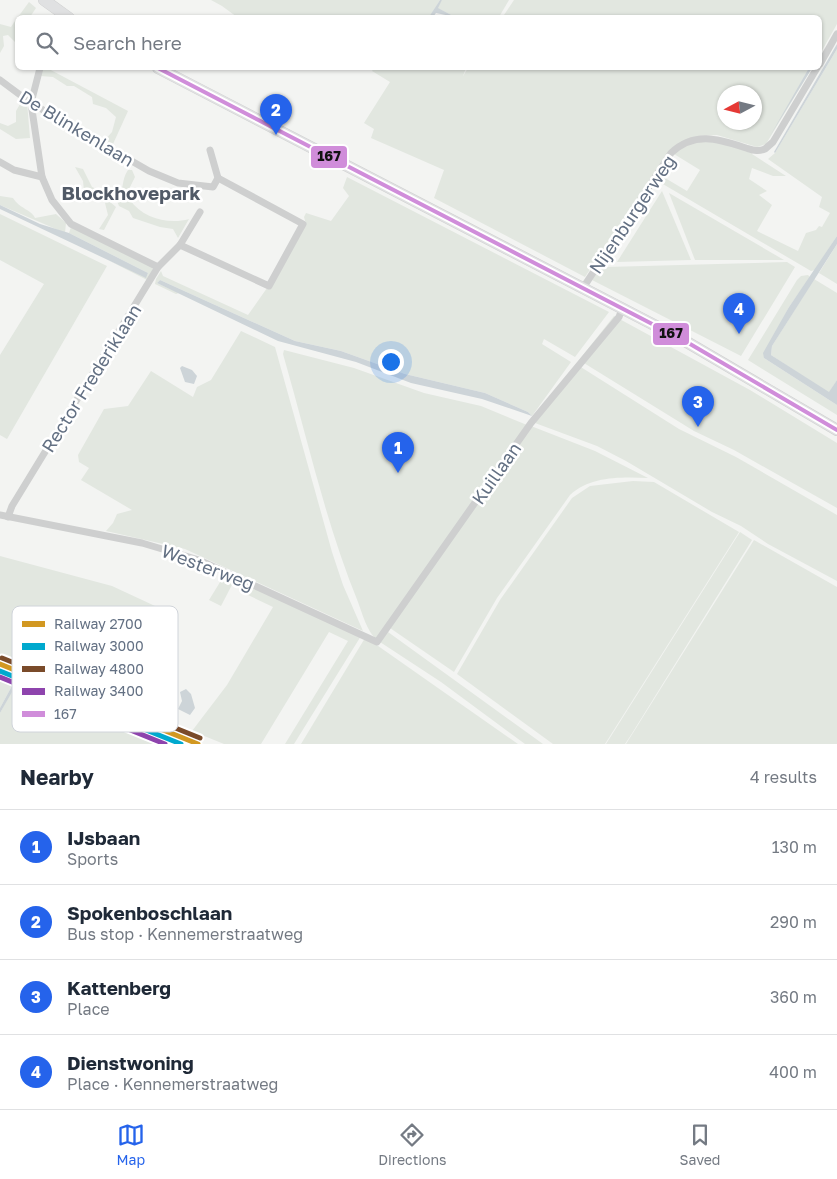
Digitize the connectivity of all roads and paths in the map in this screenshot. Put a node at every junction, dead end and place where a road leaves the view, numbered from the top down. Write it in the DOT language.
graph roads {
  1 [pos="49,2"];
  2 [pos="64,15"];
  3 [pos="837,34"];
  4 [pos="822,60"];
  5 [pos="39,70"];
  6 [pos="162,70"];
  7 [pos="816,70"];
  8 [pos="0,80"];
  9 [pos="30,103"];
  10 [pos="210,150"];
  11 [pos="0,162"];
  12 [pos="42,177"];
  13 [pos="218,178"];
  14 [pos="200,212"];
  15 [pos="180,244"];
  16 [pos="158,267"];
  17 [pos="584,288"];
  18 [pos="621,313"];
  19 [pos="837,430"];
  20 [pos="0,515"];
  21 [pos="8,517"];
  22 [pos="377,642"];
  1 -- 2 [label="main road"];
  3 -- 4 [label="street"];
  5 -- 9 [label="street"];
  6 -- 17 [label="main road"];
  7 -- 17 [label="street, Nijenburgerweg"];
  8 -- 9 [label="street, De Blinkenlaan"];
  9 -- 12 [label="street"];
  9 -- 13 [label="street, De Blinkenlaan"];
  10 -- 13 [label="street"];
  11 -- 12 [label="street"];
  12 -- 16 [label="street"];
  13 -- 15 [label="street"];
  14 -- 15 [label="street, Rector Frederiklaan"];
  15 -- 16 [label="street, Rector Frederiklaan"];
  16 -- 21 [label="street, Rector Frederiklaan"];
  17 -- 18 [label="main road"];
  18 -- 19 [label="main road"];
  18 -- 22 [label="street, Kuillaan"];
  20 -- 21 [label="street, Westerweg"];
  21 -- 22 [label="street, Westerweg"];
}
